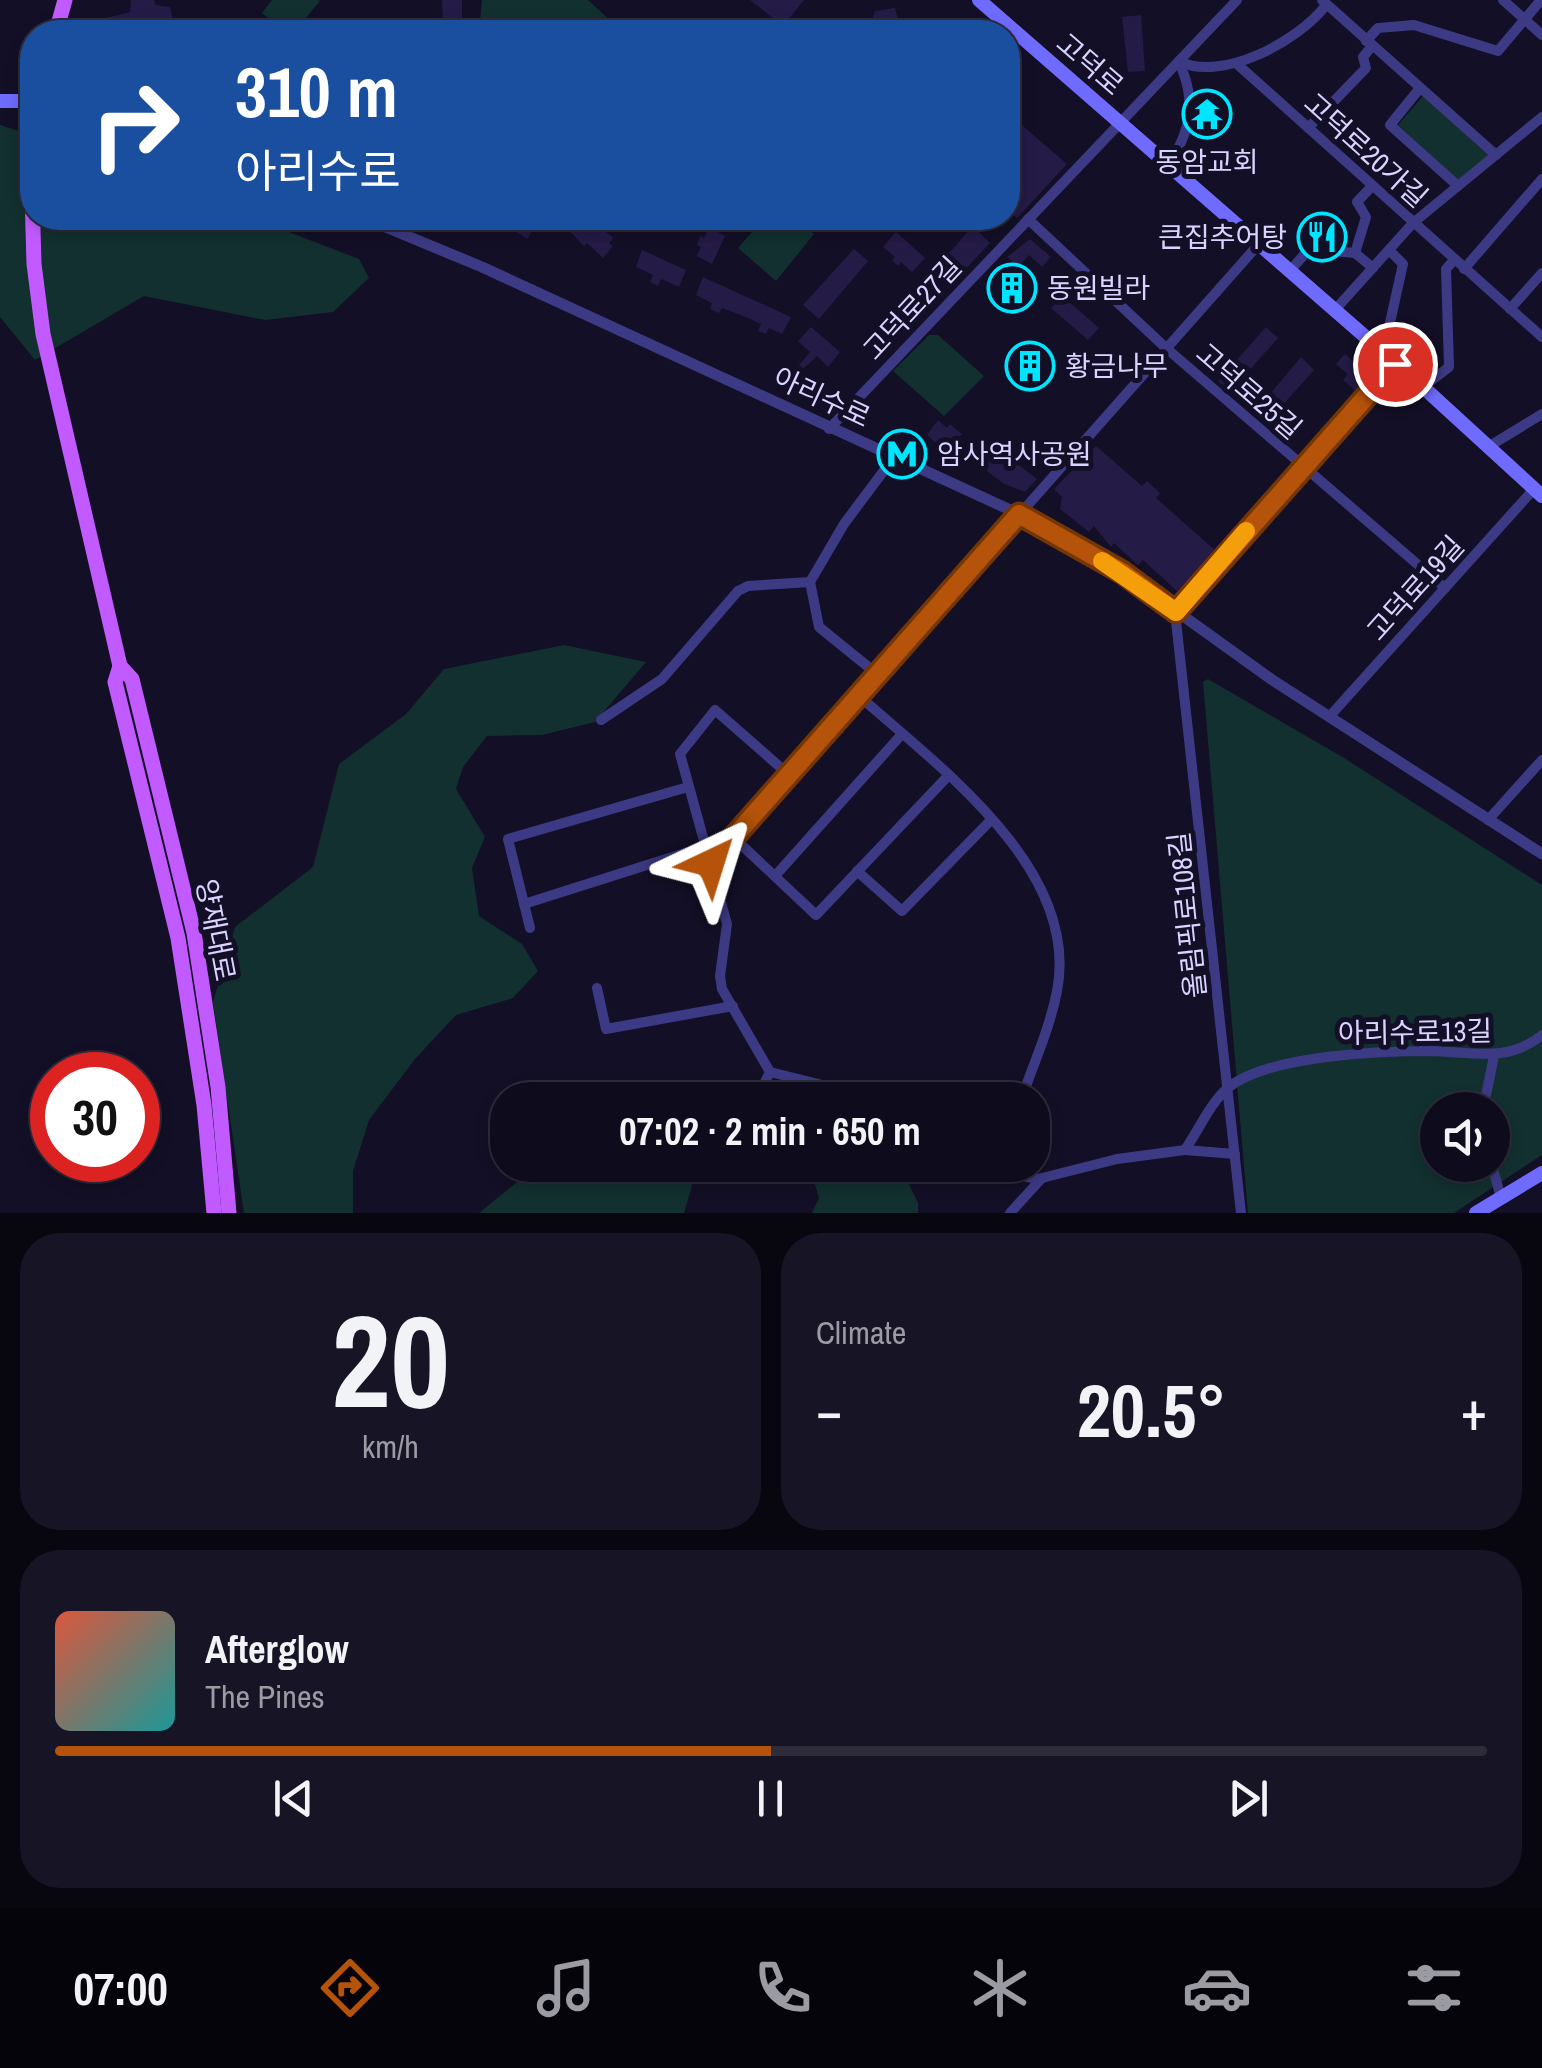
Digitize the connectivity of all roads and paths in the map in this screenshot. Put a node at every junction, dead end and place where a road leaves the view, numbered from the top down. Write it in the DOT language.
graph roads {
  1 [pos="979,0"];
  2 [pos="1237,0"];
  3 [pos="1503,0"];
  4 [pos="1542,0"];
  5 [pos="1324,2"];
  6 [pos="1002,20"];
  7 [pos="1526,21"];
  8 [pos="1542,35"];
  9 [pos="1020,36"];
  10 [pos="1369,44"];
  11 [pos="1179,61"];
  12 [pos="1237,64"];
  13 [pos="1420,88"];
  14 [pos="1542,118"];
  15 [pos="1120,124"];
  16 [pos="1532,126"];
  17 [pos="1308,128"];
  18 [pos="1542,138"];
  19 [pos="1496,155"];
  20 [pos="1168,166"];
  21 [pos="1542,179"];
  22 [pos="1372,186"];
  23 [pos="1458,186"];
  24 [pos="1028,219"];
  25 [pos="1413,223"];
  26 [pos="1020,227"];
  27 [pos="33,230"];
  28 [pos="393,230"];
  29 [pos="1018,230"];
  30 [pos="1258,244"];
  31 [pos="1389,250"];
  32 [pos="1355,253"];
  33 [pos="1454,260"];
  34 [pos="1372,268"];
  35 [pos="1464,269"];
  36 [pos="1289,272"];
  37 [pos="1542,275"];
  38 [pos="1510,309"];
  39 [pos="1334,311"];
  40 [pos="1542,337"];
  41 [pos="1166,348"];
  42 [pos="1389,359"];
  43 [pos="1422,387"];
  44 [pos="1542,414"];
  45 [pos="829,429"];
  46 [pos="1488,447"];
  47 [pos="894,457"];
  48 [pos="1302,468"];
  49 [pos="1538,488"];
  50 [pos="1019,514"];
  51 [pos="810,582"];
  52 [pos="1445,588"];
  53 [pos="1176,612"];
  54 [pos="120,666"];
  55 [pos="877,674"];
  56 [pos="858,695"];
  57 [pos="1329,717"];
  58 [pos="601,720"];
  59 [pos="902,734"];
  60 [pos="1542,760"];
  61 [pos="788,774"];
  62 [pos="948,776"];
  63 [pos="688,787"];
  64 [pos="991,820"];
  65 [pos="1488,820"];
  66 [pos="733,838"];
  67 [pos="707,846"];
  68 [pos="1542,854"];
  69 [pos="711,863"];
  70 [pos="858,872"];
  71 [pos="775,876"];
  72 [pos="524,904"];
  73 [pos="530,928"];
  74 [pos="597,988"];
  75 [pos="733,1006"];
  76 [pos="1542,1035"];
  77 [pos="1494,1056"];
  78 [pos="770,1072"];
  79 [pos="765,1082"];
  80 [pos="810,1082"];
  81 [pos="1027,1082"];
  82 [pos="1229,1087"];
  83 [pos="1486,1092"];
  84 [pos="1185,1150"];
  85 [pos="1235,1154"];
  86 [pos="1542,1172"];
  87 [pos="1050,1176"];
  88 [pos="1038,1182"];
  89 [pos="1496,1182"];
  90 [pos="1500,1198"];
  91 [pos="214,1213"];
  92 [pos="229,1213"];
  93 [pos="1010,1213"];
  94 [pos="1240,1213"];
  95 [pos="1476,1213"];
  1 -- 6 [label="main road, 고덕로"];
  2 -- 11 [label="street, 고덕로27길"];
  3 -- 7 [label="street"];
  4 -- 7 [label="street"];
  5 -- 10 [label="street"];
  5 -- 12 [label="street"];
  7 -- 8 [label="street"];
  7 -- 10 [label="street"];
  9 -- 15 [label="main road, 고덕로"];
  10 -- 13 [label="street"];
  10 -- 17 [label="street"];
  11 -- 12 [label="street"];
  11 -- 15 [label="street, 고덕로27길"];
  11 -- 20 [label="street"];
  12 -- 17 [label="street, 고덕로20가길"];
  13 -- 19 [label="street"];
  13 -- 23 [label="street"];
  14 -- 16 [label="street"];
  15 -- 20 [label="main road, 고덕로"];
  15 -- 24 [label="street, 고덕로27길"];
  16 -- 18 [label="street"];
  16 -- 19 [label="street"];
  17 -- 22 [label="street, 고덕로20가길"];
  19 -- 23 [label="street"];
  20 -- 30 [label="main road, 고덕로"];
  21 -- 35 [label="street"];
  22 -- 25 [label="street, 고덕로20가길"];
  22 -- 32 [label="street"];
  23 -- 25 [label="street"];
  24 -- 26 [label="street, 고덕로27길"];
  24 -- 41 [label="street"];
  25 -- 31 [label="street"];
  25 -- 33 [label="street, 고덕로20가길"];
  27 -- 54 [label="main road, 양재대로"];
  28 -- 45 [label="street, 아리수로"];
  29 -- 45 [label="street, 고덕로27길"];
  30 -- 36 [label="main road, 고덕로"];
  30 -- 41 [label="street, 고덕로25길"];
  31 -- 34 [label="street"];
  31 -- 42 [label="street"];
  32 -- 34 [label="street"];
  32 -- 36 [label="street"];
  33 -- 35 [label="street, 고덕로20가길"];
  33 -- 43 [label="street"];
  34 -- 39 [label="street"];
  35 -- 38 [label="street, 고덕로20가길"];
  36 -- 39 [label="main road, 고덕로"];
  37 -- 38 [label="street"];
  38 -- 40 [label="street, 고덕로20가길"];
  39 -- 42 [label="main road, 고덕로"];
  41 -- 48 [label="street, 고덕로25길"];
  41 -- 50 [label="street, 고덕로25길"];
  42 -- 43 [label="main road, 고덕로"];
  42 -- 48 [label="street"];
  43 -- 46 [label="main road, 고덕로"];
  44 -- 46 [label="street"];
  45 -- 47 [label="street, 아리수로"];
  46 -- 49 [label="main road, 고덕로"];
  47 -- 50 [label="street, 아리수로"];
  47 -- 51 [label="street"];
  48 -- 52 [label="street, 고덕로25길"];
  48 -- 53 [label="street"];
  49 -- 52 [label="street, 고덕로19길"];
  50 -- 53 [label="street, 아리수로"];
  50 -- 55 [label="street, 고덕로25길"];
  51 -- 55 [label="street"];
  51 -- 58 [label="street"];
  52 -- 57 [label="street, 고덕로19길"];
  53 -- 57 [label="street, 아리수로"];
  53 -- 82 [label="street, 올림픽로108길"];
  54 -- 91 [label="main road, 양재대로"];
  54 -- 92 [label="main road, 양재대로"];
  55 -- 56 [label="street, 고덕로25길"];
  56 -- 59 [label="street"];
  56 -- 61 [label="street, 고덕로25길"];
  57 -- 65 [label="street, 아리수로"];
  59 -- 62 [label="street"];
  59 -- 71 [label="street"];
  60 -- 65 [label="street"];
  61 -- 63 [label="street"];
  61 -- 66 [label="street, 고덕로25길"];
  62 -- 64 [label="street"];
  62 -- 70 [label="street"];
  63 -- 67 [label="street"];
  63 -- 72 [label="street"];
  64 -- 70 [label="street"];
  64 -- 81 [label="street"];
  65 -- 68 [label="street, 아리수로"];
  66 -- 69 [label="street, 고덕로25길"];
  66 -- 71 [label="street"];
  67 -- 69 [label="street"];
  67 -- 72 [label="street"];
  69 -- 75 [label="street"];
  70 -- 71 [label="street"];
  72 -- 73 [label="street"];
  74 -- 75 [label="street"];
  75 -- 78 [label="street"];
  76 -- 77 [label="street, 아리수로13길"];
  77 -- 82 [label="street, 아리수로13길"];
  77 -- 83 [label="street"];
  78 -- 79 [label="street"];
  78 -- 80 [label="street"];
  82 -- 84 [label="street"];
  82 -- 85 [label="street, 올림픽로108길"];
  84 -- 85 [label="street"];
  84 -- 87 [label="street"];
  85 -- 94 [label="street, 올림픽로108길"];
  86 -- 90 [label="main road"];
  88 -- 93 [label="street"];
  89 -- 90 [label="street"];
  90 -- 95 [label="main road"];
}
